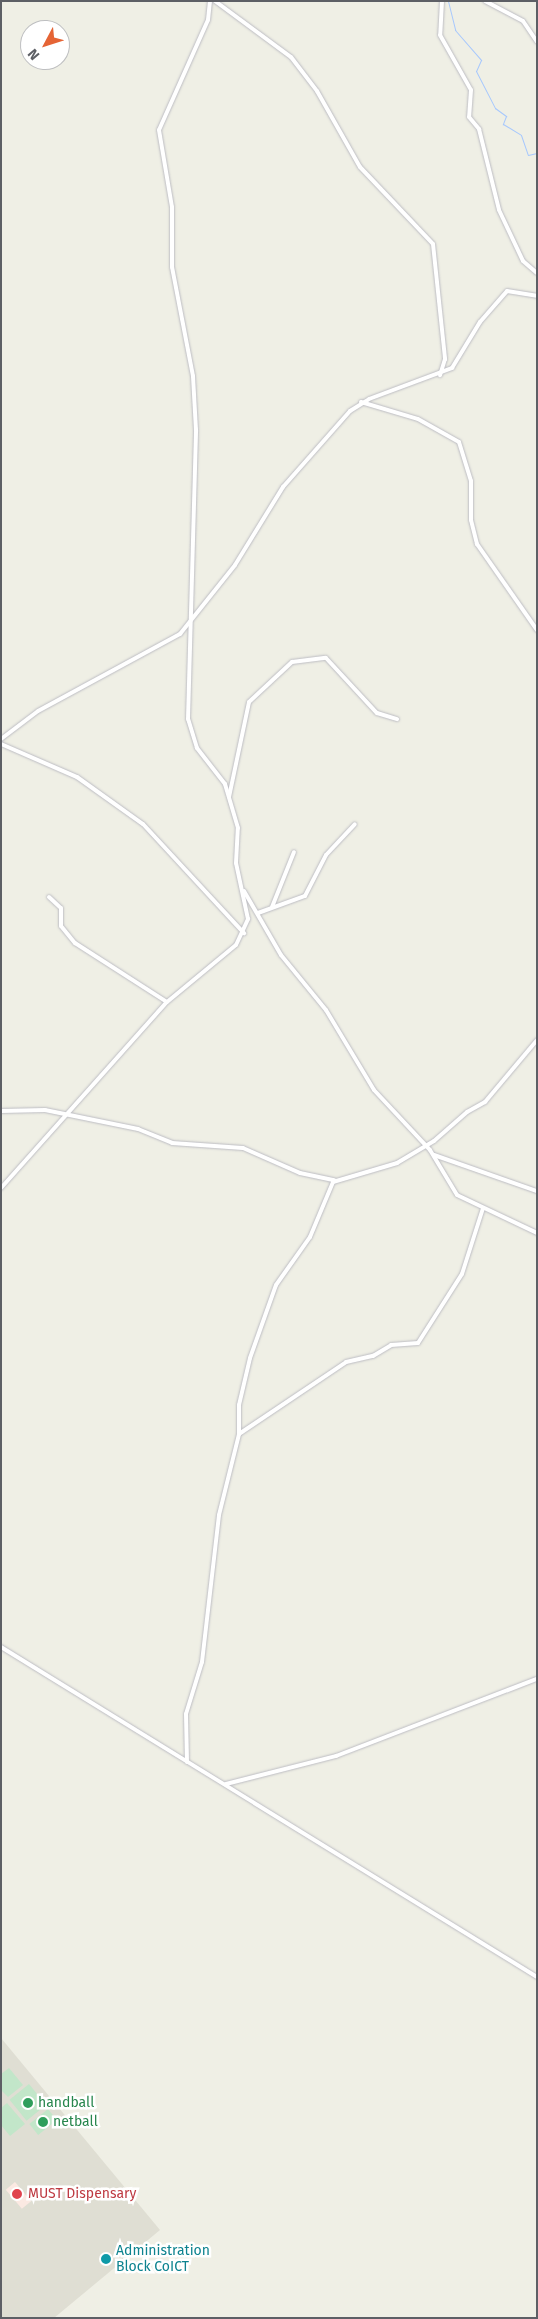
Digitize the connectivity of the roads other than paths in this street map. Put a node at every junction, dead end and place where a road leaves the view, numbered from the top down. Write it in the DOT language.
graph roads {
  1 [pos="210,1"];
  2 [pos="214,1"];
  3 [pos="442,1"];
  4 [pos="485,1"];
  5 [pos="537,42"];
  6 [pos="537,274"];
  7 [pos="537,296"];
  8 [pos="440,375"];
  9 [pos="361,402"];
  10 [pos="193,619"];
  11 [pos="537,630"];
  12 [pos="397,719"];
  13 [pos="1,739"];
  14 [pos="1,744"];
  15 [pos="229,799"];
  16 [pos="355,824"];
  17 [pos="294,852"];
  18 [pos="242,888"];
  19 [pos="49,897"];
  20 [pos="270,909"];
  21 [pos="258,913"];
  22 [pos="244,933"];
  23 [pos="168,1002"];
  24 [pos="537,1040"];
  25 [pos="1,1111"];
  26 [pos="69,1117"];
  27 [pos="426,1146"];
  28 [pos="434,1156"];
  29 [pos="339,1180"];
  30 [pos="1,1188"];
  31 [pos="537,1191"];
  32 [pos="483,1208"];
  33 [pos="531,1228"];
  34 [pos="537,1228"];
  35 [pos="537,1233"];
  36 [pos="239,1434"];
  37 [pos="1,1647"];
  38 [pos="537,1679"];
  39 [pos="187,1762"];
  40 [pos="226,1784"];
  41 [pos="537,1977"];
  1 -- 10 [label="street"];
  2 -- 8 [label="street"];
  3 -- 6 [label="street"];
  4 -- 5 [label="street"];
  7 -- 8 [label="street"];
  8 -- 9 [label="street"];
  9 -- 10 [label="street"];
  9 -- 11 [label="street"];
  10 -- 13 [label="street"];
  10 -- 15 [label="street"];
  12 -- 15 [label="street"];
  14 -- 22 [label="street"];
  15 -- 18 [label="street"];
  16 -- 20 [label="street"];
  17 -- 20 [label="street"];
  18 -- 21 [label="street"];
  18 -- 22 [label="street"];
  19 -- 23 [label="street"];
  20 -- 21 [label="street"];
  21 -- 27 [label="street"];
  22 -- 23 [label="street"];
  23 -- 26 [label="street"];
  24 -- 27 [label="street"];
  25 -- 26 [label="street"];
  26 -- 29 [label="street"];
  26 -- 30 [label="street"];
  27 -- 28 [label="street"];
  27 -- 29 [label="street"];
  28 -- 31 [label="street"];
  28 -- 32 [label="street"];
  29 -- 36 [label="street"];
  32 -- 33 [label="street"];
  32 -- 36 [label="street"];
  33 -- 34 [label="street"];
  33 -- 35 [label="street"];
  36 -- 39 [label="street"];
  37 -- 39 [label="street"];
  38 -- 40 [label="street"];
  39 -- 40 [label="street"];
  40 -- 41 [label="street"];
}
